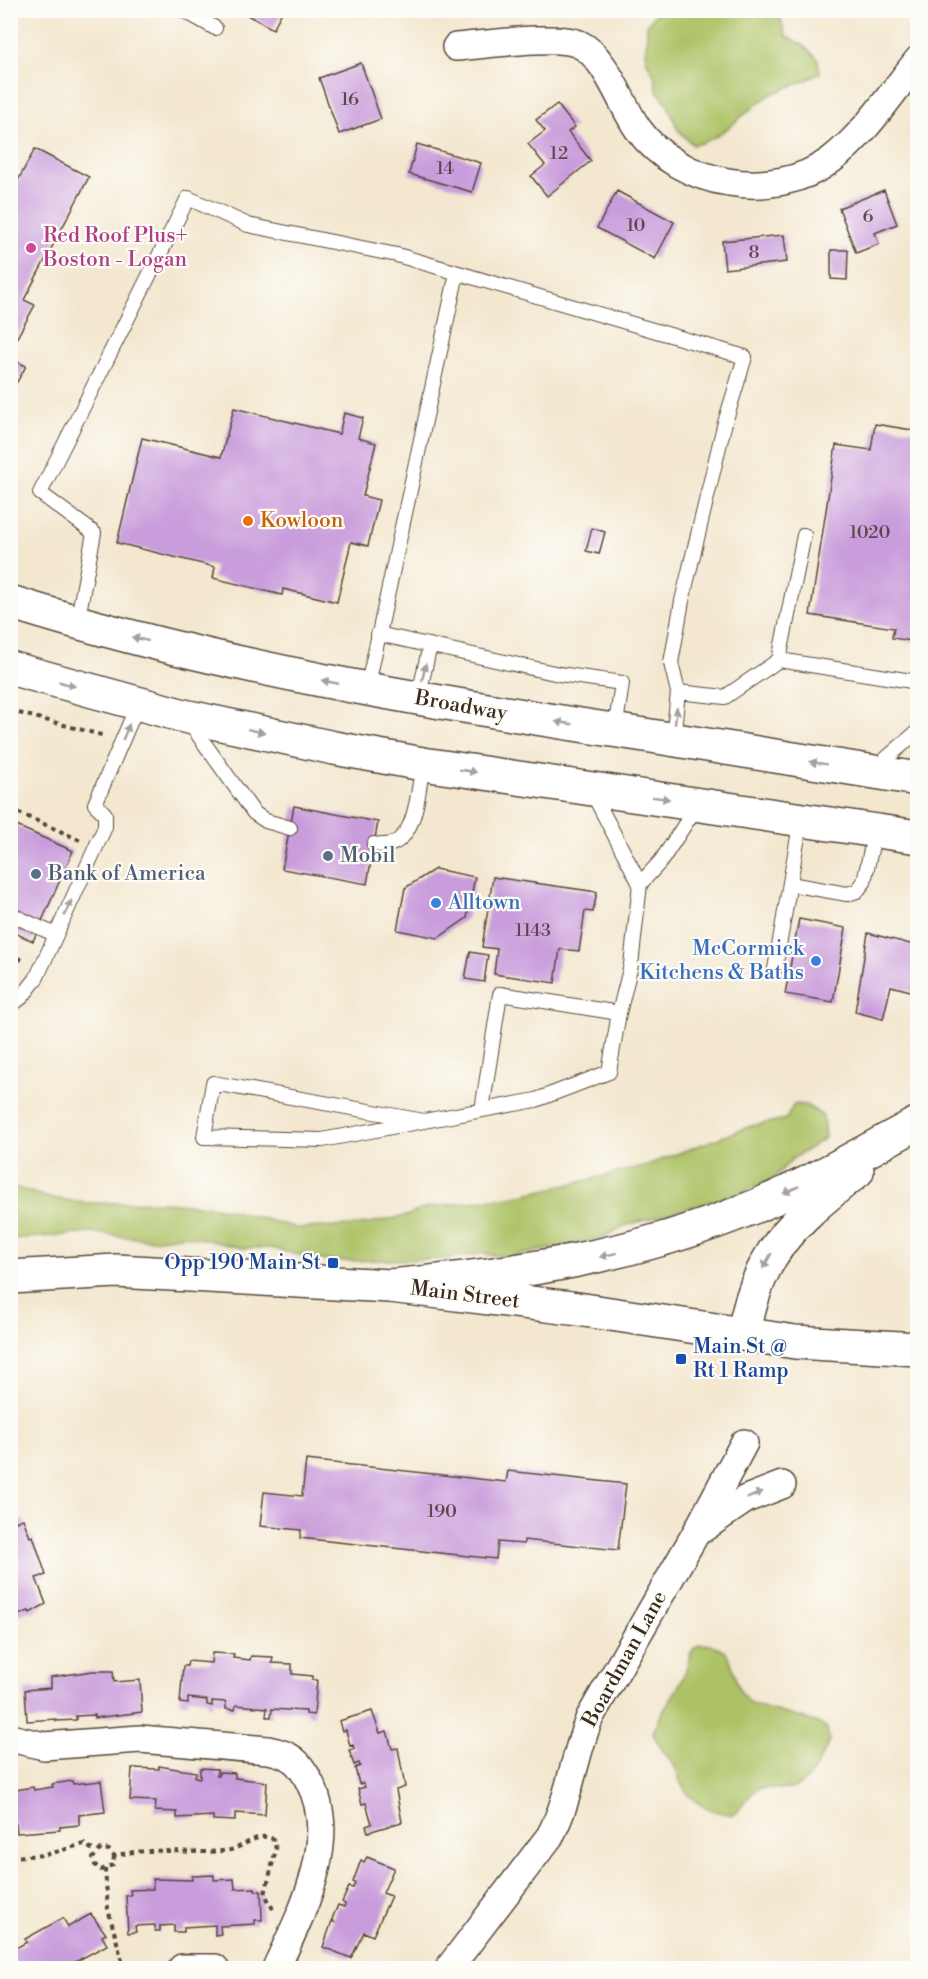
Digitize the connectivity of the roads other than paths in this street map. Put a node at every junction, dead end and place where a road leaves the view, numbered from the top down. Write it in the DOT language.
graph roads {
  1 [pos="183,10"];
  2 [pos="215,28"];
  3 [pos="456,47"];
  4 [pos="918,60"];
  5 [pos="457,273"];
  6 [pos="804,535"];
  7 [pos="10,602"];
  8 [pos="77,623"];
  9 [pos="378,634"];
  10 [pos="430,645"];
  11 [pos="779,660"];
  12 [pos="10,668"];
  13 [pos="918,682"];
  14 [pos="367,689"];
  15 [pos="678,693"];
  16 [pos="418,699"];
  17 [pos="138,704"];
  18 [pos="184,716"];
  19 [pos="615,730"];
  20 [pos="918,731"];
  21 [pos="673,740"];
  22 [pos="423,764"];
  23 [pos="870,772"];
  24 [pos="918,779"];
  25 [pos="590,789"];
  26 [pos="699,803"];
  27 [pos="801,819"];
  28 [pos="290,828"];
  29 [pos="875,831"];
  30 [pos="918,837"];
  31 [pos="374,844"];
  32 [pos="640,884"];
  33 [pos="790,884"];
  34 [pos="10,914"];
  35 [pos="56,935"];
  36 [pos="775,969"];
  37 [pos="16,1001"];
  38 [pos="619,1013"];
  39 [pos="482,1110"];
  40 [pos="424,1121"];
  41 [pos="918,1124"];
  42 [pos="10,1277"];
  43 [pos="390,1286"];
  44 [pos="744,1334"];
  45 [pos="918,1349"];
  46 [pos="744,1443"];
  47 [pos="782,1485"];
  48 [pos="696,1533"];
  49 [pos="10,1738"];
  50 [pos="182,1968"];
  51 [pos="215,1968"];
  52 [pos="276,1968"];
  53 [pos="449,1968"];
  1 -- 2 [label="lane"];
  3 -- 4 [label="street"];
  5 -- 8 [label="lane"];
  5 -- 9 [label="lane"];
  5 -- 15 [label="lane"];
  6 -- 11 [label="lane"];
  7 -- 8 [label="main road, Broadway"];
  14 -- 8 [label="main road, Broadway, one-way"];
  9 -- 10 [label="lane"];
  9 -- 14 [label="lane"];
  16 -- 10 [label="lane, one-way"];
  10 -- 19 [label="lane"];
  11 -- 13 [label="lane"];
  11 -- 15 [label="lane"];
  12 -- 17 [label="main road, one-way"];
  14 -- 16 [label="main road, Broadway"];
  21 -- 15 [label="lane, one-way"];
  19 -- 16 [label="main road, Broadway, one-way"];
  17 -- 18 [label="main road"];
  35 -- 17 [label="lane, one-way"];
  18 -- 22 [label="main road, one-way"];
  18 -- 28 [label="lane"];
  19 -- 21 [label="main road, Broadway"];
  20 -- 23 [label="lane"];
  23 -- 21 [label="main road, Broadway, one-way"];
  22 -- 25 [label="main road, one-way"];
  22 -- 31 [label="lane"];
  23 -- 24 [label="main road, Broadway"];
  25 -- 26 [label="main road, one-way"];
  25 -- 32 [label="lane"];
  26 -- 27 [label="main road"];
  26 -- 32 [label="lane"];
  27 -- 29 [label="main road"];
  27 -- 33 [label="lane"];
  29 -- 30 [label="main road"];
  29 -- 33 [label="lane"];
  32 -- 38 [label="lane"];
  33 -- 36 [label="lane"];
  34 -- 35 [label="lane"];
  35 -- 37 [label="lane"];
  38 -- 39 [label="lane"];
  38 -- 39 [label="lane"];
  39 -- 40 [label="lane"];
  40 -- 40 [label="lane"];
  41 -- 43 [label="main road, one-way"];
  41 -- 44 [label="main road, one-way"];
  42 -- 43 [label="main road, Main Street"];
  43 -- 44 [label="main road, Main Street"];
  44 -- 45 [label="main road, Main Street"];
  46 -- 48 [label="street, Boardman Lane"];
  48 -- 47 [label="street, Boardman Lane, one-way"];
  48 -- 53 [label="street, Boardman Lane"];
  49 -- 52 [label="street"];
  50 -- 51 [label="street"];
}
